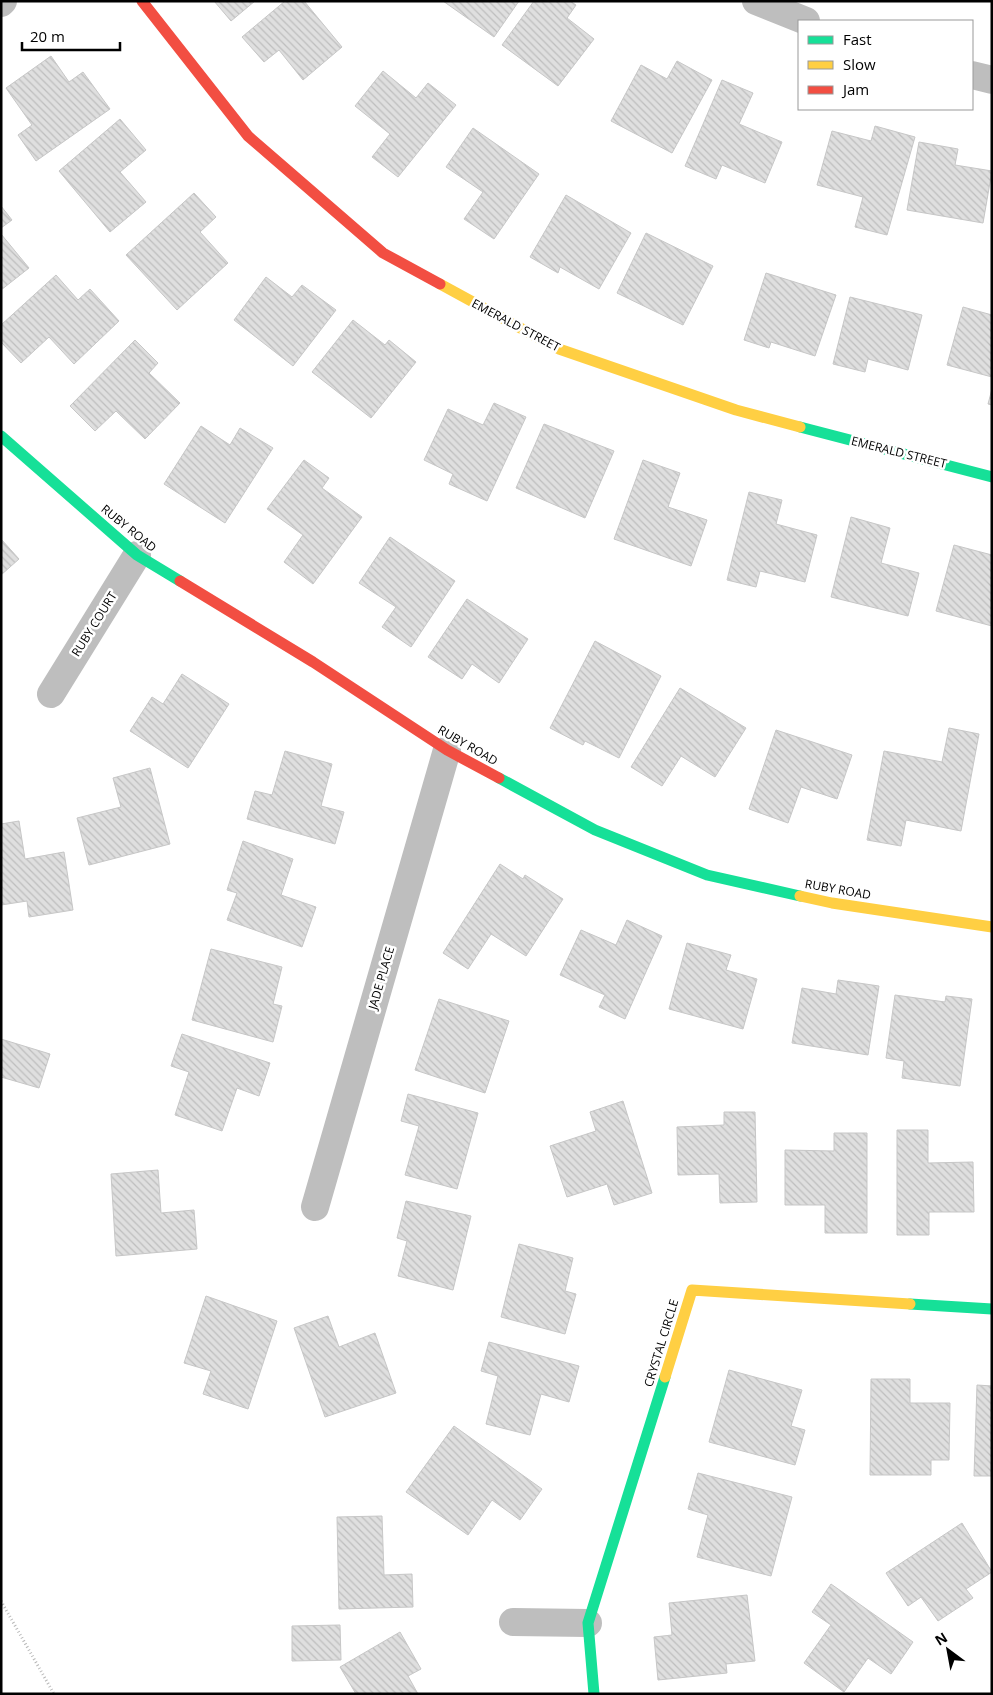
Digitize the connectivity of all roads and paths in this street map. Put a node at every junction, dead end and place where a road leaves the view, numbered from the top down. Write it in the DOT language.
graph roads {
  1 [pos="142,1"];
  2 [pos="756,1"];
  3 [pos="804,20"];
  4 [pos="973,75"];
  5 [pos="992,80"];
  6 [pos="1,436"];
  7 [pos="992,477"];
  8 [pos="137,555"];
  9 [pos="51,694"];
  10 [pos="447,750"];
  11 [pos="992,927"];
  12 [pos="314,1207"];
  13 [pos="992,1309"];
  14 [pos="1,1601"];
  15 [pos="513,1622"];
  16 [pos="588,1623"];
  17 [pos="54,1694"];
  18 [pos="594,1694"];
  1 -- 7 [label="street, EMERALD STREET"];
  2 -- 3 [label="street"];
  4 -- 5 [label="street"];
  6 -- 8 [label="street, RUBY ROAD"];
  8 -- 9 [label="street, RUBY COURT"];
  8 -- 10 [label="street, RUBY ROAD"];
  10 -- 11 [label="street, RUBY ROAD"];
  10 -- 12 [label="street, JADE PLACE"];
  13 -- 16 [label="street, CRYSTAL CIRCLE"];
  14 -- 17 [label="path"];
  15 -- 16 [label="street"];
  16 -- 18 [label="street, CRYSTAL CIRCLE"];
}
